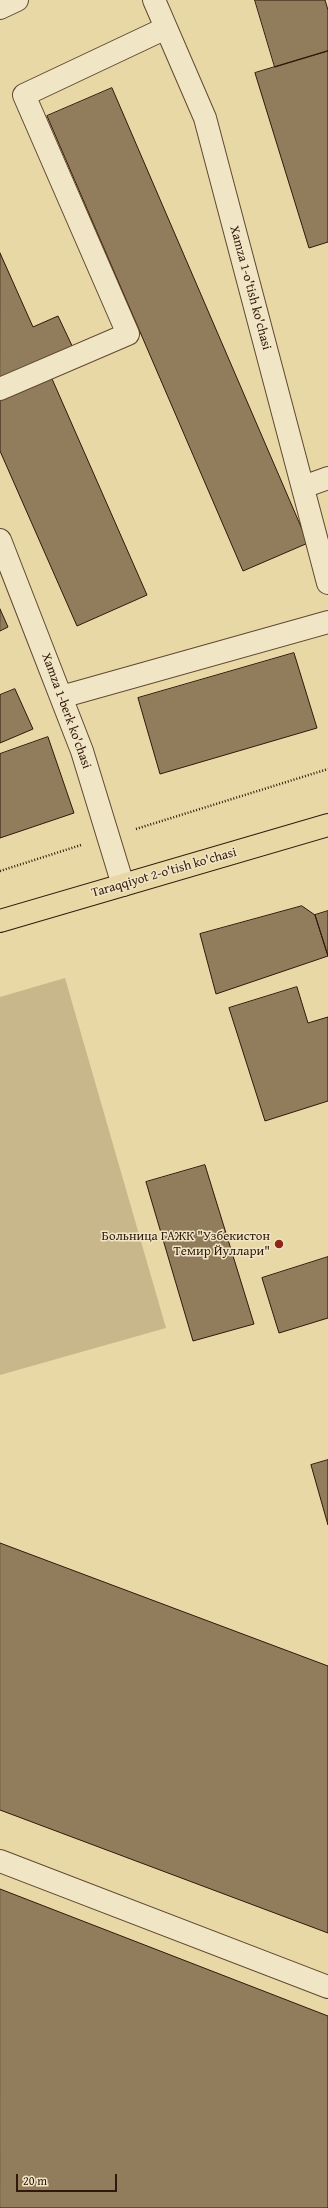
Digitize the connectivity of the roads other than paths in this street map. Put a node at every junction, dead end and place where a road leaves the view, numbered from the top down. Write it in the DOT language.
graph roads {
  1 [pos="17,0"];
  2 [pos="154,0"];
  3 [pos="0,8"];
  4 [pos="166,28"];
  5 [pos="0,389"];
  6 [pos="328,478"];
  7 [pos="303,487"];
  8 [pos="0,540"];
  9 [pos="328,583"];
  10 [pos="328,622"];
  11 [pos="61,697"];
  12 [pos="328,825"];
  13 [pos="123,885"];
  14 [pos="0,921"];
  15 [pos="0,1861"];
  16 [pos="328,1987"];
  1 -- 3 [label="lane"];
  2 -- 4 [label="lane, Xamza 1-o'tish ko'chasi"];
  4 -- 5 [label="lane"];
  4 -- 7 [label="lane, Xamza 1-o'tish ko'chasi"];
  6 -- 7 [label="lane"];
  7 -- 9 [label="lane, Xamza 1-o'tish ko'chasi"];
  8 -- 11 [label="lane, Xamza 1-berk ko'chasi"];
  10 -- 11 [label="lane"];
  11 -- 13 [label="lane, Xamza 1-berk ko'chasi"];
  12 -- 13 [label="main road, Taraqqiyot 2-o'tish ko'chasi"];
  13 -- 14 [label="main road, Taraqqiyot 2-o'tish ko'chasi"];
  15 -- 16 [label="lane"];
}
